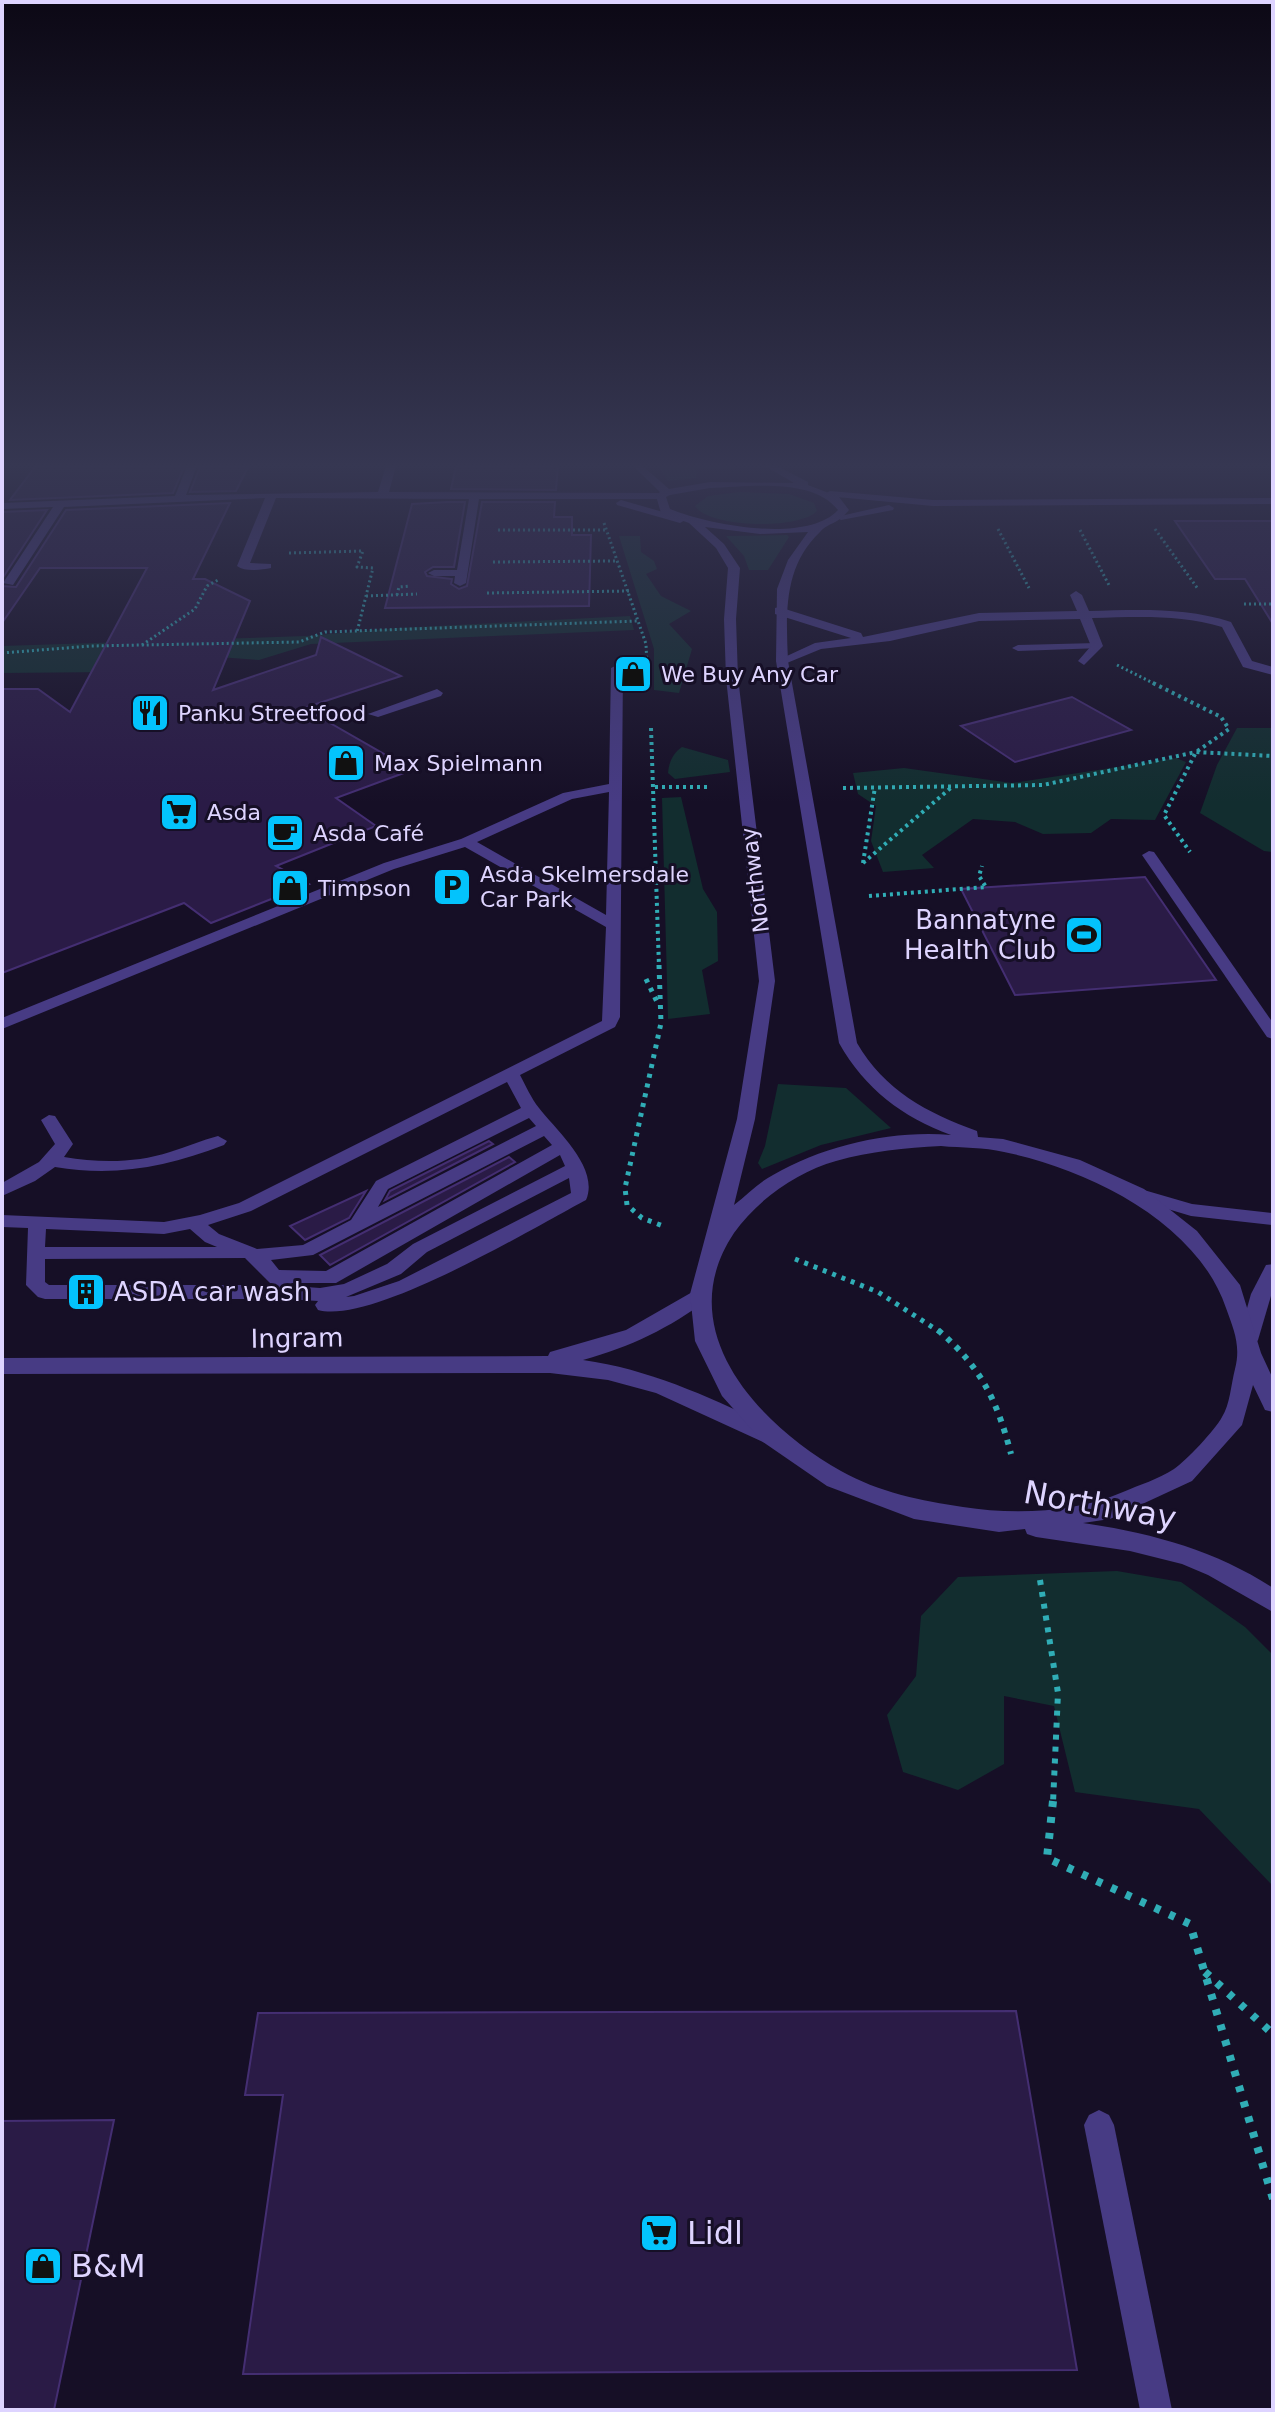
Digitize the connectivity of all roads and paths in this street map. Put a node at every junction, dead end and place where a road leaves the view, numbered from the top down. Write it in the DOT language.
graph roads {
  1 [pos="12,579"];
  2 [pos="220,579"];
  3 [pos="370,579"];
  4 [pos="733,579"];
  5 [pos="783,579"];
  6 [pos="1024,579"];
  7 [pos="1105,579"];
  8 [pos="1190,579"];
  9 [pos="9,583"];
  10 [pos="629,591"];
  11 [pos="473,593"];
  12 [pos="427,594"];
  13 [pos="1201,594"];
  14 [pos="1076,595"];
  15 [pos="1114,595"];
  16 [pos="366,596"];
  17 [pos="1033,596"];
  18 [pos="1234,604"];
  19 [pos="1273,604"];
  20 [pos="779,611"];
  21 [pos="1084,614"];
  22 [pos="638,621"];
  23 [pos="357,632"];
  24 [pos="873,639"];
  25 [pos="142,645"];
  26 [pos="1097,646"];
  27 [pos="1018,648"];
  28 [pos="2,653"];
  29 [pos="782,661"];
  30 [pos="1084,661"];
  31 [pos="617,668"];
  32 [pos="1273,671"];
  33 [pos="437,693"];
  34 [pos="374,714"];
  35 [pos="1196,752"];
  36 [pos="1273,756"];
  37 [pos="953,786"];
  38 [pos="615,787"];
  39 [pos="655,787"];
  40 [pos="710,787"];
  41 [pos="875,787"];
  42 [pos="843,788"];
  43 [pos="466,842"];
  44 [pos="1190,852"];
  45 [pos="1149,855"];
  46 [pos="982,866"];
  47 [pos="869,896"];
  48 [pos="612,924"];
  49 [pos="2,1024"];
  50 [pos="1273,1034"];
  51 [pos="510,1073"];
  52 [pos="531,1110"];
  53 [pos="49,1120"];
  54 [pos="548,1127"];
  55 [pos="218,1141"];
  56 [pos="1003,1145"];
  57 [pos="563,1146"];
  58 [pos="53,1161"];
  59 [pos="577,1167"];
  60 [pos="2,1190"];
  61 [pos="1137,1194"];
  62 [pos="1273,1219"];
  63 [pos="5,1223"];
  64 [pos="37,1223"];
  65 [pos="194,1223"];
  66 [pos="358,1224"];
  67 [pos="713,1249"];
  68 [pos="36,1253"];
  69 [pos="254,1254"];
  70 [pos="795,1259"];
  71 [pos="1273,1270"];
  72 [pos="274,1276"];
  73 [pos="288,1292"];
  74 [pos="701,1294"];
  75 [pos="1249,1347"];
  76 [pos="531,1363"];
  77 [pos="2,1366"];
  78 [pos="65,1368"];
  79 [pos="2,1373"];
  80 [pos="1273,1404"];
  81 [pos="771,1436"];
  82 [pos="1011,1454"];
  83 [pos="999,1522"];
  84 [pos="1040,1580"];
  85 [pos="1273,1601"];
  86 [pos="1205,1971"];
  87 [pos="1273,2034"];
  88 [pos="1099,2125"];
  89 [pos="1273,2199"];
  90 [pos="1156,2410"];
  1 -- 9 [label="street"];
  2 -- 25 [label="path"];
  3 -- 16 [label="path"];
  4 -- 67 [label="street, Northway"];
  5 -- 20 [label="street"];
  6 -- 17 [label="path"];
  7 -- 15 [label="path"];
  8 -- 13 [label="path"];
  10 -- 11 [label="path"];
  12 -- 16 [label="path"];
  14 -- 21 [label="street"];
  16 -- 23 [label="path"];
  18 -- 19 [label="path"];
  20 -- 24 [label="street"];
  20 -- 29 [label="street"];
  21 -- 24 [label="street"];
  21 -- 26 [label="street"];
  21 -- 32 [label="street"];
  22 -- 23 [label="path"];
  23 -- 25 [label="path"];
  24 -- 29 [label="street"];
  25 -- 28 [label="path"];
  26 -- 27 [label="lane"];
  26 -- 30 [label="street"];
  26 -- 35 [label="path"];
  29 -- 56 [label="street"];
  31 -- 38 [label="lane"];
  33 -- 34 [label="lane"];
  35 -- 36 [label="path"];
  35 -- 37 [label="path"];
  35 -- 44 [label="path"];
  37 -- 41 [label="path"];
  37 -- 41 [label="path"];
  38 -- 43 [label="lane"];
  38 -- 48 [label="lane"];
  39 -- 40 [label="path"];
  41 -- 42 [label="path"];
  43 -- 48 [label="lane"];
  43 -- 49 [label="lane"];
  45 -- 50 [label="lane"];
  46 -- 47 [label="path"];
  48 -- 51 [label="lane"];
  51 -- 52 [label="lane"];
  51 -- 65 [label="lane"];
  52 -- 54 [label="lane"];
  52 -- 66 [label="lane"];
  53 -- 58 [label="lane"];
  54 -- 57 [label="lane"];
  54 -- 66 [label="lane"];
  55 -- 58 [label="lane"];
  56 -- 61 [label="street"];
  56 -- 67 [label="street"];
  57 -- 59 [label="lane"];
  57 -- 72 [label="lane"];
  58 -- 60 [label="lane"];
  59 -- 73 [label="lane"];
  59 -- 73 [label="lane"];
  61 -- 62 [label="lane"];
  61 -- 75 [label="street"];
  63 -- 64 [label="lane"];
  64 -- 65 [label="lane"];
  64 -- 68 [label="lane"];
  65 -- 69 [label="lane"];
  66 -- 69 [label="lane"];
  67 -- 74 [label="street, Northway"];
  68 -- 69 [label="lane"];
  68 -- 73 [label="lane"];
  69 -- 72 [label="lane"];
  70 -- 82 [label="path"];
  71 -- 75 [label="lane"];
  72 -- 73 [label="lane"];
  74 -- 76 [label="street, Ingram"];
  74 -- 81 [label="street"];
  75 -- 80 [label="street"];
  75 -- 83 [label="street"];
  76 -- 78 [label="street, Ingram"];
  76 -- 81 [label="street, Ingram"];
  77 -- 78 [label="street, Ingram"];
  78 -- 79 [label="street, Ingram"];
  81 -- 83 [label="street"];
  83 -- 85 [label="street, Northway"];
  84 -- 86 [label="path"];
  86 -- 87 [label="path"];
  86 -- 89 [label="path"];
  88 -- 90 [label="lane"];
}
